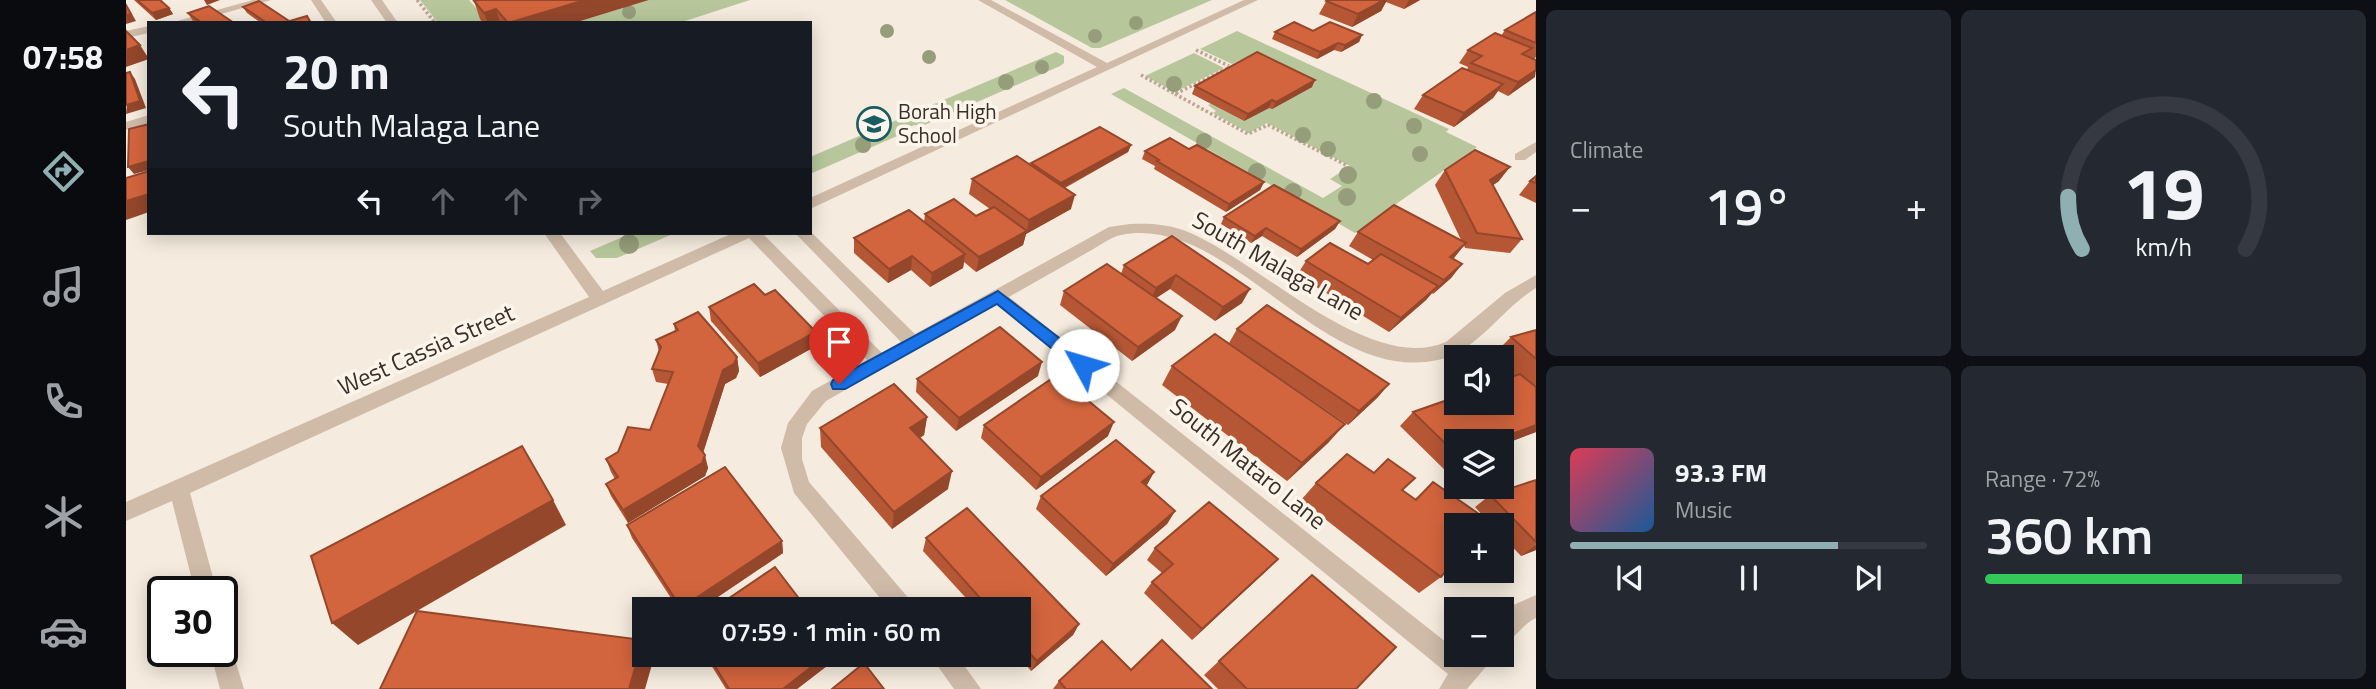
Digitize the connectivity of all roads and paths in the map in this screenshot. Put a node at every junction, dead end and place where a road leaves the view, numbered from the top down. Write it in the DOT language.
graph roads {
  1 [pos="266,0"];
  2 [pos="316,0"];
  3 [pos="376,0"];
  4 [pos="417,0"];
  5 [pos="983,0"];
  6 [pos="1253,0"];
  7 [pos="184,21"];
  8 [pos="331,21"];
  9 [pos="392,21"];
  10 [pos="433,21"];
  11 [pos="147,30"];
  12 [pos="126,35"];
  13 [pos="1195,49"];
  14 [pos="1230,66"];
  15 [pos="1107,68"];
  16 [pos="1235,69"];
  17 [pos="1141,75"];
  18 [pos="1175,94"];
  19 [pos="1210,103"];
  20 [pos="1201,108"];
  21 [pos="147,120"];
  22 [pos="126,125"];
  23 [pos="1536,146"];
  24 [pos="1521,157"];
  25 [pos="1346,165"];
  26 [pos="812,203"];
  27 [pos="553,235"];
  28 [pos="742,235"];
  29 [pos="755,235"];
  30 [pos="805,235"];
  31 [pos="1536,281"];
  32 [pos="998,297"];
  33 [pos="600,299"];
  34 [pos="912,342"];
  35 [pos="879,361"];
  36 [pos="179,488"];
  37 [pos="126,512"];
  38 [pos="202,576"];
  39 [pos="893,597"];
  40 [pos="1536,606"];
  41 [pos="1514,620"];
  42 [pos="226,667"];
  43 [pos="951,667"];
  44 [pos="1470,667"];
  45 [pos="1458,681"];
  46 [pos="232,689"];
  47 [pos="969,689"];
  1 -- 7 [label="street"];
  2 -- 8 [label="street"];
  3 -- 9 [label="street"];
  4 -- 10 [label="path"];
  5 -- 15 [label="street"];
  6 -- 15 [label="street"];
  11 -- 12 [label="street"];
  13 -- 14 [label="path"];
  14 -- 16 [label="path"];
  14 -- 18 [label="path"];
  15 -- 26 [label="street"];
  17 -- 18 [label="path"];
  18 -- 20 [label="path"];
  19 -- 20 [label="path"];
  20 -- 25 [label="path"];
  21 -- 22 [label="street"];
  23 -- 24 [label="street"];
  27 -- 33 [label="street"];
  28 -- 33 [label="street, West Cassia Street"];
  29 -- 35 [label="street"];
  30 -- 34 [label="street"];
  31 -- 32 [label="street, South Malaga Lane"];
  32 -- 34 [label="street, South Malaga Lane"];
  32 -- 45 [label="street, South Mataro Lane"];
  33 -- 36 [label="street, West Cassia Street"];
  34 -- 35 [label="street, South Malaga Lane"];
  35 -- 39 [label="street, South Malaga Lane"];
  36 -- 37 [label="street, West Cassia Street"];
  36 -- 38 [label="street"];
  40 -- 41 [label="street"];
  42 -- 46 [label="street"];
  43 -- 47 [label="street"];
  44 -- 45 [label="street"];
}
